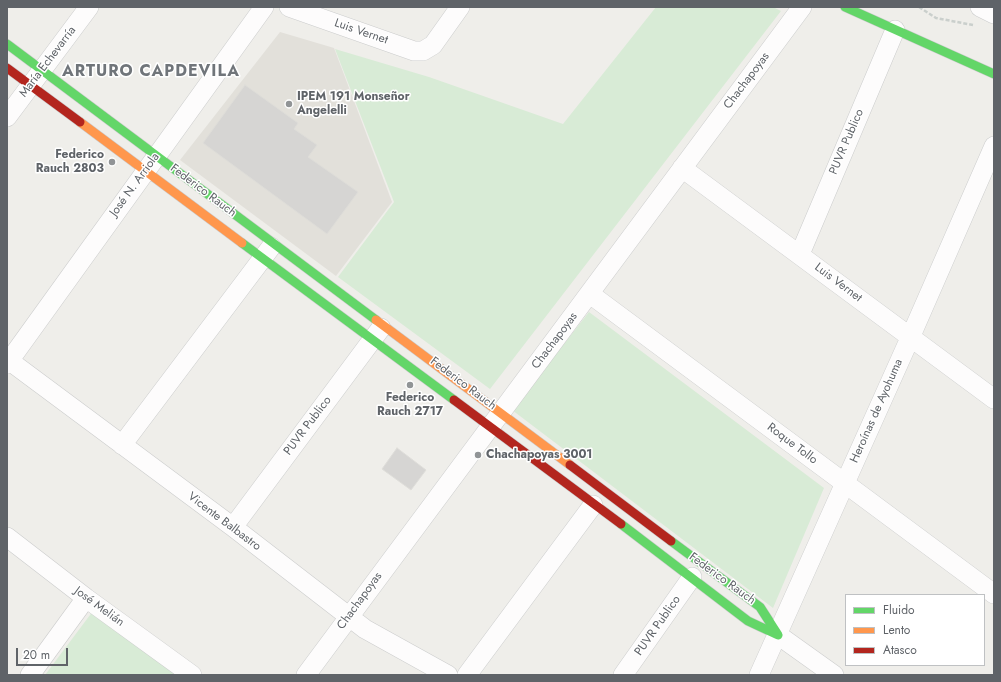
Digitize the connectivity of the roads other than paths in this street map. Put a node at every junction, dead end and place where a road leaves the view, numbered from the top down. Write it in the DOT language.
graph roads {
  1 [pos="89,7"];
  2 [pos="264,7"];
  3 [pos="289,7"];
  4 [pos="460,7"];
  5 [pos="802,7"];
  6 [pos="980,7"];
  7 [pos="854,9"];
  8 [pos="994,14"];
  9 [pos="895,30"];
  10 [pos="7,44"];
  11 [pos="7,68"];
  12 [pos="43,70"];
  13 [pos="994,74"];
  14 [pos="31,85"];
  15 [pos="7,117"];
  16 [pos="994,146"];
  17 [pos="150,163"];
  18 [pos="682,168"];
  19 [pos="268,251"];
  20 [pos="800,254"];
  21 [pos="590,294"];
  22 [pos="383,324"];
  23 [pos="910,338"];
  24 [pos="372,340"];
  25 [pos="8,361"];
  26 [pos="994,399"];
  27 [pos="495,420"];
  28 [pos="122,446"];
  29 [pos="844,483"];
  30 [pos="594,505"];
  31 [pos="233,527"];
  32 [pos="7,538"];
  33 [pos="692,578"];
  34 [pos="994,594"];
  35 [pos="86,598"];
  36 [pos="348,616"];
  37 [pos="778,635"];
  38 [pos="30,675"];
  39 [pos="192,675"];
  40 [pos="306,675"];
  41 [pos="448,675"];
  42 [pos="467,675"];
  43 [pos="624,675"];
  44 [pos="759,675"];
  45 [pos="834,675"];
  1 -- 12 [label="street, María Echevarría"];
  2 -- 17 [label="street, José N. Arriola"];
  3 -- 4 [label="street, Luis Vernet"];
  5 -- 18 [label="street, Chachapoyas"];
  6 -- 8 [label="street"];
  7 -- 9 [label="street"];
  9 -- 13 [label="street"];
  9 -- 20 [label="street, PUVR Publico"];
  10 -- 12 [label="street, Federico Rauch"];
  11 -- 14 [label="street, Federico Rauch"];
  12 -- 14 [label="street, María Echevarría"];
  12 -- 17 [label="street, Federico Rauch"];
  14 -- 15 [label="street, María Echevarría"];
  14 -- 17 [label="street, Federico Rauch"];
  16 -- 23 [label="street, Heroínas de Ayohuma"];
  17 -- 19 [label="street, Federico Rauch"];
  17 -- 19 [label="street, Federico Rauch"];
  17 -- 25 [label="street, José N. Arriola"];
  18 -- 20 [label="street, Luis Vernet"];
  18 -- 21 [label="street, Chachapoyas"];
  19 -- 22 [label="street, Federico Rauch"];
  19 -- 24 [label="street, Federico Rauch"];
  19 -- 28 [label="street"];
  20 -- 23 [label="street, Luis Vernet"];
  21 -- 27 [label="street, Chachapoyas"];
  21 -- 29 [label="street, Roque Tollo"];
  22 -- 24 [label="street, PUVR Publico"];
  22 -- 27 [label="street, Federico Rauch"];
  23 -- 26 [label="street, Luis Vernet"];
  23 -- 29 [label="street, Heroínas de Ayohuma"];
  24 -- 27 [label="street, Federico Rauch"];
  24 -- 31 [label="street, PUVR Publico"];
  25 -- 28 [label="street, Vicente Balbastro"];
  27 -- 30 [label="street, Federico Rauch"];
  27 -- 36 [label="street, Chachapoyas"];
  27 -- 37 [label="street, Federico Rauch"];
  28 -- 31 [label="street, Vicente Balbastro"];
  29 -- 34 [label="street, Roque Tollo"];
  29 -- 37 [label="street, Heroínas de Ayohuma"];
  30 -- 33 [label="street, Federico Rauch"];
  30 -- 42 [label="street"];
  31 -- 36 [label="street, Vicente Balbastro"];
  32 -- 35 [label="street, José Melián"];
  33 -- 37 [label="street, Federico Rauch"];
  33 -- 43 [label="street, PUVR Publico"];
  35 -- 38 [label="street"];
  35 -- 39 [label="street, José Melián"];
  36 -- 40 [label="street, Chachapoyas"];
  36 -- 41 [label="street, Vicente Balbastro"];
  37 -- 44 [label="street, Heroínas de Ayohuma"];
  37 -- 45 [label="street, Federico Rauch"];
}
